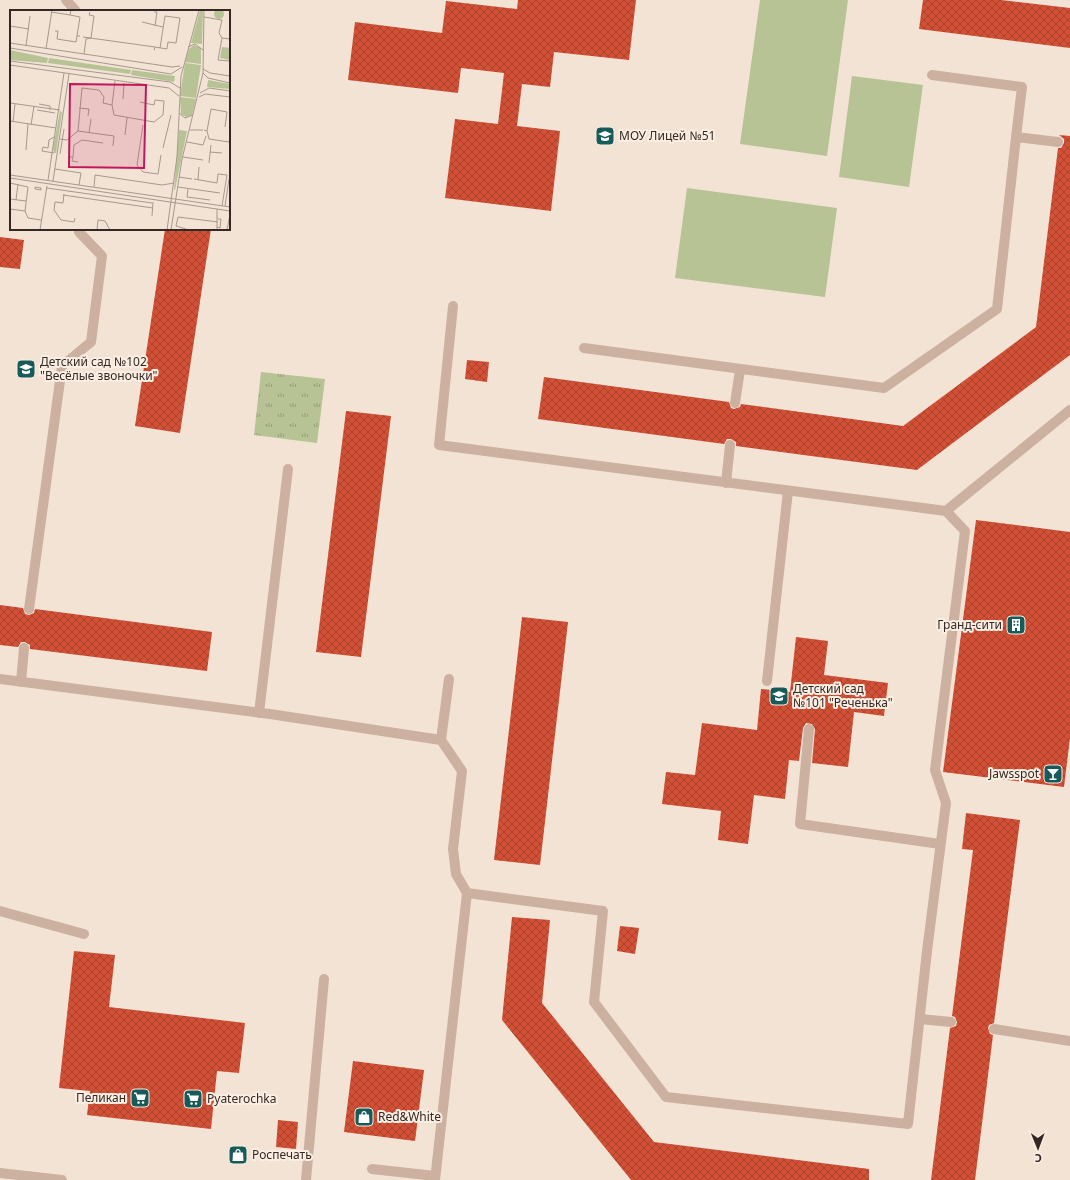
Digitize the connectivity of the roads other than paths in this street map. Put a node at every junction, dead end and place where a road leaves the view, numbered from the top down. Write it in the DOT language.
graph roads {
  1 [pos="66,0"];
  2 [pos="75,10"];
  3 [pos="932,75"];
  4 [pos="1016,137"];
  5 [pos="1058,142"];
  6 [pos="79,230"];
  7 [pos="454,306"];
  8 [pos="584,348"];
  9 [pos="740,370"];
  10 [pos="735,403"];
  11 [pos="1070,410"];
  12 [pos="730,445"];
  13 [pos="288,470"];
  14 [pos="726,483"];
  15 [pos="788,490"];
  16 [pos="946,511"];
  17 [pos="29,609"];
  18 [pos="24,648"];
  19 [pos="0,679"];
  20 [pos="449,679"];
  21 [pos="767,681"];
  22 [pos="21,682"];
  23 [pos="259,713"];
  24 [pos="809,729"];
  25 [pos="441,740"];
  26 [pos="940,844"];
  27 [pos="467,893"];
  28 [pos="0,911"];
  29 [pos="84,934"];
  30 [pos="324,979"];
  31 [pos="920,1018"];
  32 [pos="951,1022"];
  33 [pos="994,1029"];
  34 [pos="1070,1040"];
  35 [pos="372,1169"];
  36 [pos="0,1173"];
  37 [pos="435,1178"];
  38 [pos="62,1180"];
  39 [pos="306,1180"];
  1 -- 2 [label="street"];
  3 -- 4 [label="street"];
  4 -- 5 [label="street"];
  4 -- 9 [label="street"];
  6 -- 17 [label="street"];
  7 -- 14 [label="street"];
  8 -- 9 [label="street"];
  9 -- 10 [label="street"];
  11 -- 16 [label="street"];
  12 -- 14 [label="street"];
  13 -- 23 [label="street"];
  14 -- 15 [label="street"];
  15 -- 16 [label="street"];
  15 -- 21 [label="street"];
  16 -- 26 [label="street"];
  18 -- 22 [label="street"];
  19 -- 22 [label="street"];
  20 -- 25 [label="street"];
  22 -- 23 [label="street"];
  23 -- 25 [label="street"];
  24 -- 26 [label="street"];
  25 -- 27 [label="street"];
  26 -- 31 [label="street"];
  27 -- 31 [label="street"];
  27 -- 37 [label="street"];
  28 -- 29 [label="street"];
  30 -- 39 [label="street"];
  31 -- 32 [label="street"];
  33 -- 34 [label="street"];
  35 -- 37 [label="street"];
  36 -- 38 [label="street"];
}
